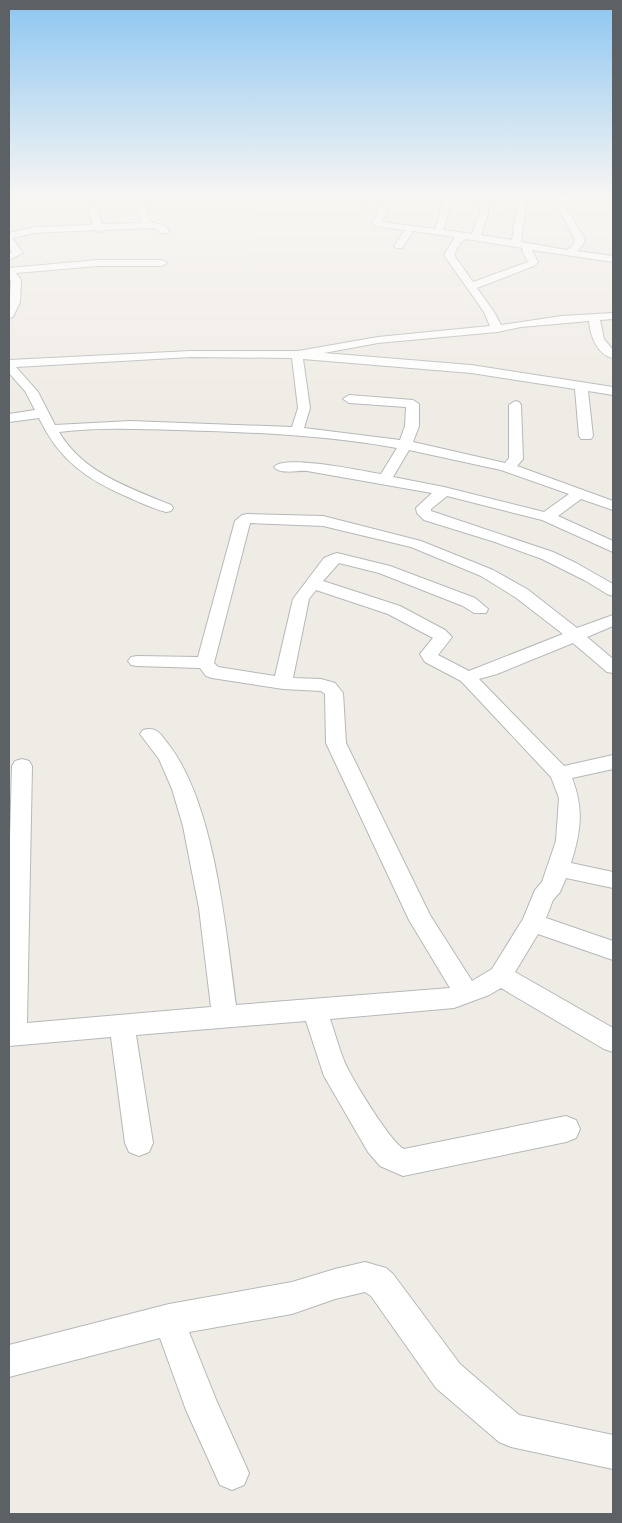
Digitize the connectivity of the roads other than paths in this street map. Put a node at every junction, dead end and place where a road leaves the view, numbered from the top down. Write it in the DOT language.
graph roads {
  1 [pos="30,269"];
  2 [pos="458,269"];
  3 [pos="514,269"];
  4 [pos="9,271"];
  5 [pos="471,287"];
  6 [pos="12,292"];
  7 [pos="9,315"];
  8 [pos="613,316"];
  9 [pos="594,318"];
  10 [pos="497,329"];
  11 [pos="297,355"];
  12 [pos="613,355"];
  13 [pos="9,366"];
  14 [pos="581,386"];
  15 [pos="613,391"];
  16 [pos="349,399"];
  17 [pos="515,406"];
  18 [pos="42,413"];
  19 [pos="9,418"];
  20 [pos="52,429"];
  21 [pos="297,431"];
  22 [pos="586,436"];
  23 [pos="405,446"];
  24 [pos="281,467"];
  25 [pos="508,468"];
  26 [pos="385,479"];
  27 [pos="444,490"];
  28 [pos="579,493"];
  29 [pos="613,506"];
  30 [pos="166,508"];
  31 [pos="547,517"];
  32 [pos="613,547"];
  33 [pos="314,584"];
  34 [pos="613,591"];
  35 [pos="480,609"];
  36 [pos="613,620"];
  37 [pos="575,635"];
  38 [pos="137,661"];
  39 [pos="205,663"];
  40 [pos="613,668"];
  41 [pos="467,677"];
  42 [pos="283,683"];
  43 [pos="150,734"];
  44 [pos="613,762"];
  45 [pos="22,766"];
  46 [pos="560,774"];
  47 [pos="15,796"];
  48 [pos="559,868"];
  49 [pos="613,880"];
  50 [pos="533,923"];
  51 [pos="613,951"];
  52 [pos="501,976"];
  53 [pos="466,993"];
  54 [pos="315,1010"];
  55 [pos="226,1016"];
  56 [pos="122,1025"];
  57 [pos="12,1035"];
  58 [pos="613,1041"];
  59 [pos="566,1129"];
  60 [pos="139,1143"];
  61 [pos="169,1320"];
  62 [pos="9,1361"];
  63 [pos="613,1452"];
  64 [pos="232,1473"];
  1 -- 4 [label="street"];
  2 -- 5 [label="street"];
  3 -- 5 [label="street"];
  4 -- 6 [label="street"];
  5 -- 10 [label="street"];
  6 -- 7 [label="street"];
  8 -- 9 [label="street"];
  9 -- 10 [label="street"];
  9 -- 12 [label="street"];
  10 -- 11 [label="street"];
  11 -- 13 [label="street"];
  11 -- 14 [label="street"];
  11 -- 21 [label="street"];
  13 -- 18 [label="street"];
  14 -- 15 [label="street"];
  14 -- 22 [label="street"];
  16 -- 23 [label="street"];
  17 -- 25 [label="street"];
  18 -- 19 [label="street"];
  18 -- 20 [label="street"];
  20 -- 21 [label="street"];
  20 -- 30 [label="street"];
  21 -- 23 [label="street"];
  23 -- 25 [label="street"];
  23 -- 26 [label="street"];
  24 -- 26 [label="street"];
  25 -- 28 [label="street"];
  26 -- 27 [label="street"];
  27 -- 31 [label="street"];
  27 -- 34 [label="street"];
  28 -- 29 [label="street"];
  28 -- 31 [label="street"];
  31 -- 32 [label="street"];
  33 -- 35 [label="street"];
  33 -- 41 [label="street"];
  33 -- 42 [label="street"];
  36 -- 37 [label="street"];
  37 -- 39 [label="street"];
  37 -- 40 [label="street"];
  37 -- 41 [label="street"];
  38 -- 39 [label="street"];
  39 -- 42 [label="street"];
  41 -- 46 [label="street"];
  42 -- 53 [label="street"];
  43 -- 55 [label="street"];
  44 -- 46 [label="street"];
  45 -- 47 [label="street"];
  46 -- 48 [label="street"];
  47 -- 57 [label="street"];
  48 -- 49 [label="street"];
  48 -- 50 [label="street"];
  50 -- 51 [label="street"];
  50 -- 52 [label="street"];
  52 -- 53 [label="street"];
  52 -- 58 [label="street"];
  53 -- 54 [label="street"];
  54 -- 55 [label="street"];
  54 -- 59 [label="street"];
  55 -- 56 [label="street"];
  56 -- 57 [label="street"];
  56 -- 60 [label="street"];
  61 -- 62 [label="street"];
  61 -- 63 [label="street"];
  61 -- 64 [label="street"];
}
